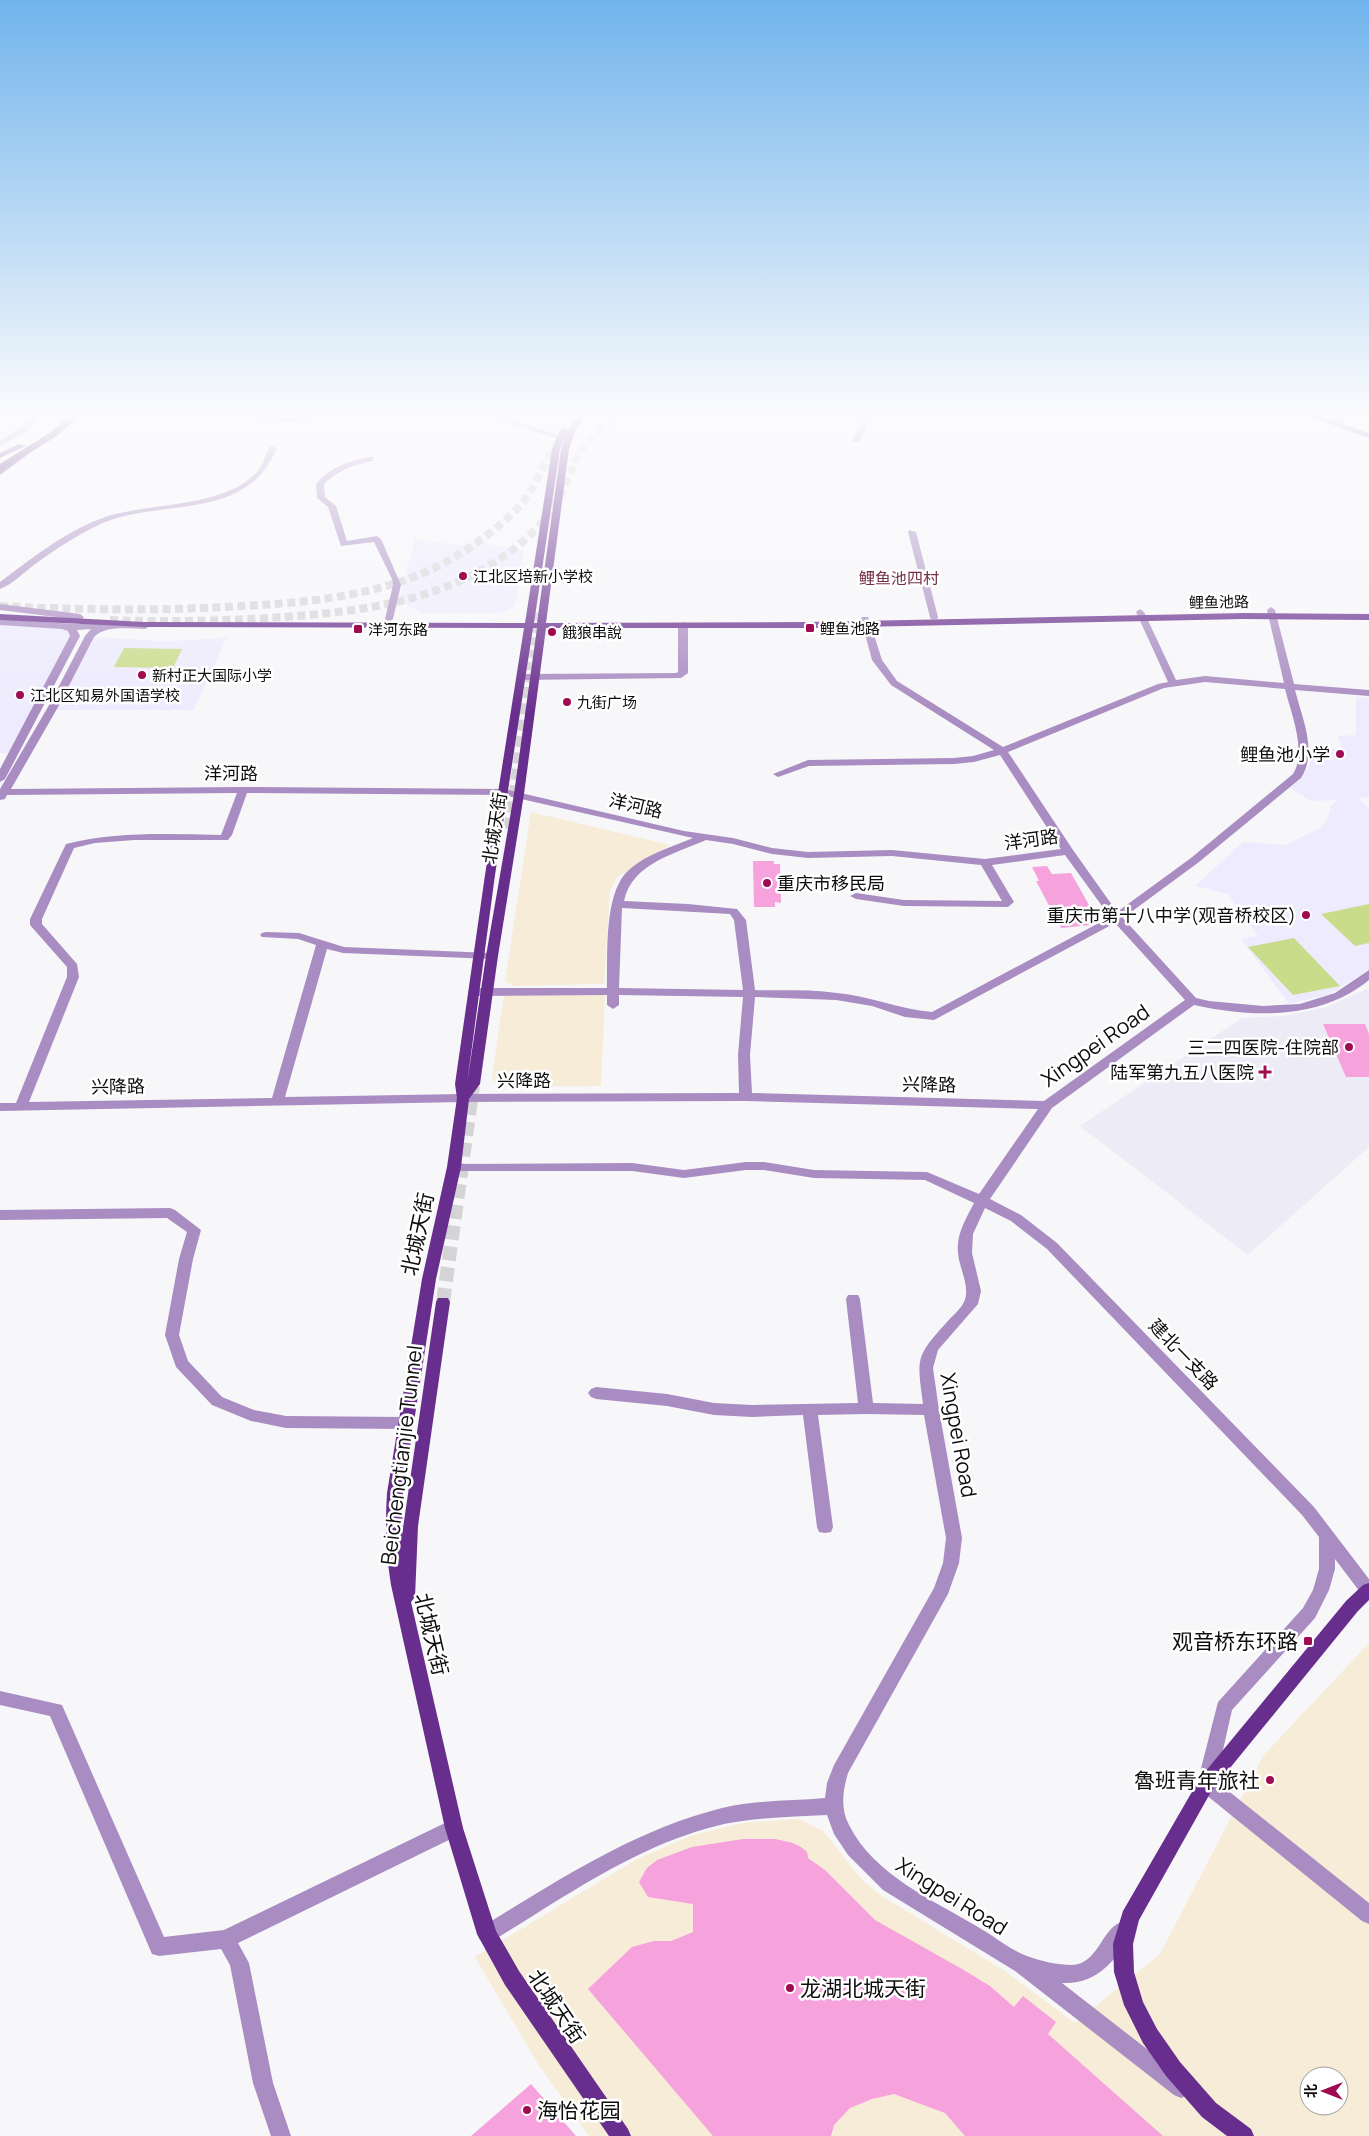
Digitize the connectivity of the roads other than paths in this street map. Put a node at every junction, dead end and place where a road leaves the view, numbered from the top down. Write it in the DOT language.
graph roads {
  1 [pos="121,514"];
  2 [pos="334,514"];
  3 [pos="555,514"];
  4 [pos="912,532"];
  5 [pos="0,586"];
  6 [pos="0,607"];
  7 [pos="0,612"];
  8 [pos="1272,612"];
  9 [pos="1369,612"];
  10 [pos="1141,615"];
  11 [pos="0,617"];
  12 [pos="80,617"];
  13 [pos="934,617"];
  14 [pos="1369,618"];
  15 [pos="390,619"];
  16 [pos="865,621"];
  17 [pos="0,622"];
  18 [pos="536,623"];
  19 [pos="165,625"];
  20 [pos="684,625"];
  21 [pos="65,627"];
  22 [pos="111,627"];
  23 [pos="529,677"];
  24 [pos="1173,683"];
  25 [pos="1290,686"];
  26 [pos="1369,693"];
  27 [pos="1002,751"];
  28 [pos="778,774"];
  29 [pos="0,779"];
  30 [pos="243,790"];
  31 [pos="512,793"];
  32 [pos="1,794"];
  33 [pos="704,837"];
  34 [pos="1068,851"];
  35 [pos="985,862"];
  36 [pos="856,896"];
  37 [pos="618,904"];
  38 [pos="1116,918"];
  39 [pos="266,935"];
  40 [pos="322,945"];
  41 [pos="486,957"];
  42 [pos="1369,974"];
  43 [pos="613,991"];
  44 [pos="481,992"];
  45 [pos="749,993"];
  46 [pos="1192,1001"];
  47 [pos="613,1004"];
  48 [pos="746,1097"];
  49 [pos="463,1098"];
  50 [pos="278,1100"];
  51 [pos="1047,1105"];
  52 [pos="21,1106"];
  53 [pos="0,1107"];
  54 [pos="454,1167"];
  55 [pos="982,1200"];
  56 [pos="0,1215"];
  57 [pos="853,1299"];
  58 [pos="442,1302"];
  59 [pos="596,1393"];
  60 [pos="866,1408"];
  61 [pos="810,1410"];
  62 [pos="931,1410"];
  63 [pos="405,1423"];
  64 [pos="825,1527"];
  65 [pos="1327,1536"];
  66 [pos="1369,1591"];
  67 [pos="406,1615"];
  68 [pos="0,1698"];
  69 [pos="1206,1784"];
  70 [pos="834,1806"];
  71 [pos="454,1828"];
  72 [pos="1369,1916"];
  73 [pos="1130,1917"];
  74 [pos="487,1934"];
  75 [pos="226,1940"];
  76 [pos="1022,1964"];
  77 [pos="1209,2110"];
  78 [pos="281,2136"];
  79 [pos="622,2136"];
  80 [pos="1244,2136"];
  1 -- 5 [label="street"];
  2 -- 15 [label="street"];
  3 -- 18 [label="main road, 北城天街"];
  4 -- 13 [label="street"];
  6 -- 12 [label="street"];
  7 -- 12 [label="main road"];
  8 -- 9 [label="main road, 鲤鱼池路"];
  8 -- 10 [label="main road, 鲤鱼池路"];
  8 -- 14 [label="main road, 鲤鱼池路"];
  8 -- 25 [label="street"];
  10 -- 13 [label="main road, 鲤鱼池路"];
  10 -- 16 [label="main road, 鲤鱼池路"];
  10 -- 24 [label="street"];
  11 -- 19 [label="main road"];
  12 -- 15 [label="main road"];
  13 -- 16 [label="main road, 鲤鱼池路"];
  15 -- 18 [label="main road"];
  16 -- 18 [label="main road, 鲤鱼池路"];
  16 -- 20 [label="main road, 鲤鱼池路"];
  16 -- 27 [label="street"];
  17 -- 21 [label="street"];
  18 -- 19 [label="main road"];
  18 -- 20 [label="main road, 鲤鱼池路"];
  18 -- 23 [label="main road, 北城天街"];
  19 -- 22 [label="street"];
  20 -- 23 [label="street"];
  21 -- 22 [label="street"];
  21 -- 29 [label="street"];
  22 -- 32 [label="street"];
  23 -- 31 [label="main road, 北城天街"];
  24 -- 25 [label="street"];
  24 -- 27 [label="street"];
  25 -- 26 [label="street"];
  25 -- 38 [label="street"];
  27 -- 28 [label="street"];
  27 -- 34 [label="street"];
  30 -- 31 [label="street, 洋河路"];
  30 -- 32 [label="street, 洋河路"];
  30 -- 52 [label="street"];
  31 -- 33 [label="street, 洋河路"];
  31 -- 41 [label="main road, 北城天街"];
  33 -- 35 [label="street, 洋河路"];
  33 -- 37 [label="street"];
  34 -- 35 [label="street, 洋河路"];
  34 -- 38 [label="street, 洋河路"];
  35 -- 36 [label="street"];
  37 -- 43 [label="street"];
  37 -- 45 [label="street"];
  38 -- 45 [label="street"];
  38 -- 46 [label="street, 洋河路"];
  39 -- 40 [label="street"];
  40 -- 41 [label="street"];
  40 -- 50 [label="street"];
  41 -- 44 [label="main road, 北城天街"];
  42 -- 46 [label="street"];
  43 -- 44 [label="street"];
  43 -- 45 [label="street"];
  43 -- 47 [label="street"];
  44 -- 49 [label="main road, 北城天街"];
  45 -- 48 [label="street"];
  46 -- 51 [label="street, Xingpei Road"];
  48 -- 49 [label="street, 兴降路"];
  48 -- 51 [label="street, 兴降路"];
  49 -- 50 [label="street, 兴降路"];
  49 -- 54 [label="main road, 北城天街"];
  50 -- 52 [label="street, 兴降路"];
  51 -- 55 [label="street, Xingpei Road"];
  52 -- 53 [label="street, 兴降路"];
  54 -- 55 [label="street, 建北一支路"];
  54 -- 63 [label="main road, 北城天街"];
  55 -- 62 [label="street, Xingpei Road"];
  55 -- 65 [label="street, 建北一支路"];
  56 -- 63 [label="street"];
  57 -- 60 [label="street"];
  58 -- 67 [label="main road, Beichengtianjie Tunnel"];
  59 -- 61 [label="street"];
  60 -- 61 [label="street"];
  60 -- 62 [label="street"];
  61 -- 64 [label="street"];
  62 -- 70 [label="street, Xingpei Road"];
  63 -- 67 [label="main road, 北城天街"];
  65 -- 66 [label="street, 建北一支路"];
  65 -- 69 [label="street"];
  66 -- 69 [label="main road"];
  67 -- 71 [label="main road, 北城天街"];
  68 -- 75 [label="street"];
  69 -- 72 [label="street"];
  69 -- 73 [label="main road"];
  70 -- 74 [label="street"];
  70 -- 76 [label="street, Xingpei Road"];
  71 -- 74 [label="main road, 北城天街"];
  71 -- 75 [label="street"];
  73 -- 76 [label="street"];
  73 -- 77 [label="main road"];
  74 -- 79 [label="main road, 北城天街"];
  75 -- 78 [label="street"];
  76 -- 77 [label="street"];
  77 -- 80 [label="main road"];
}
